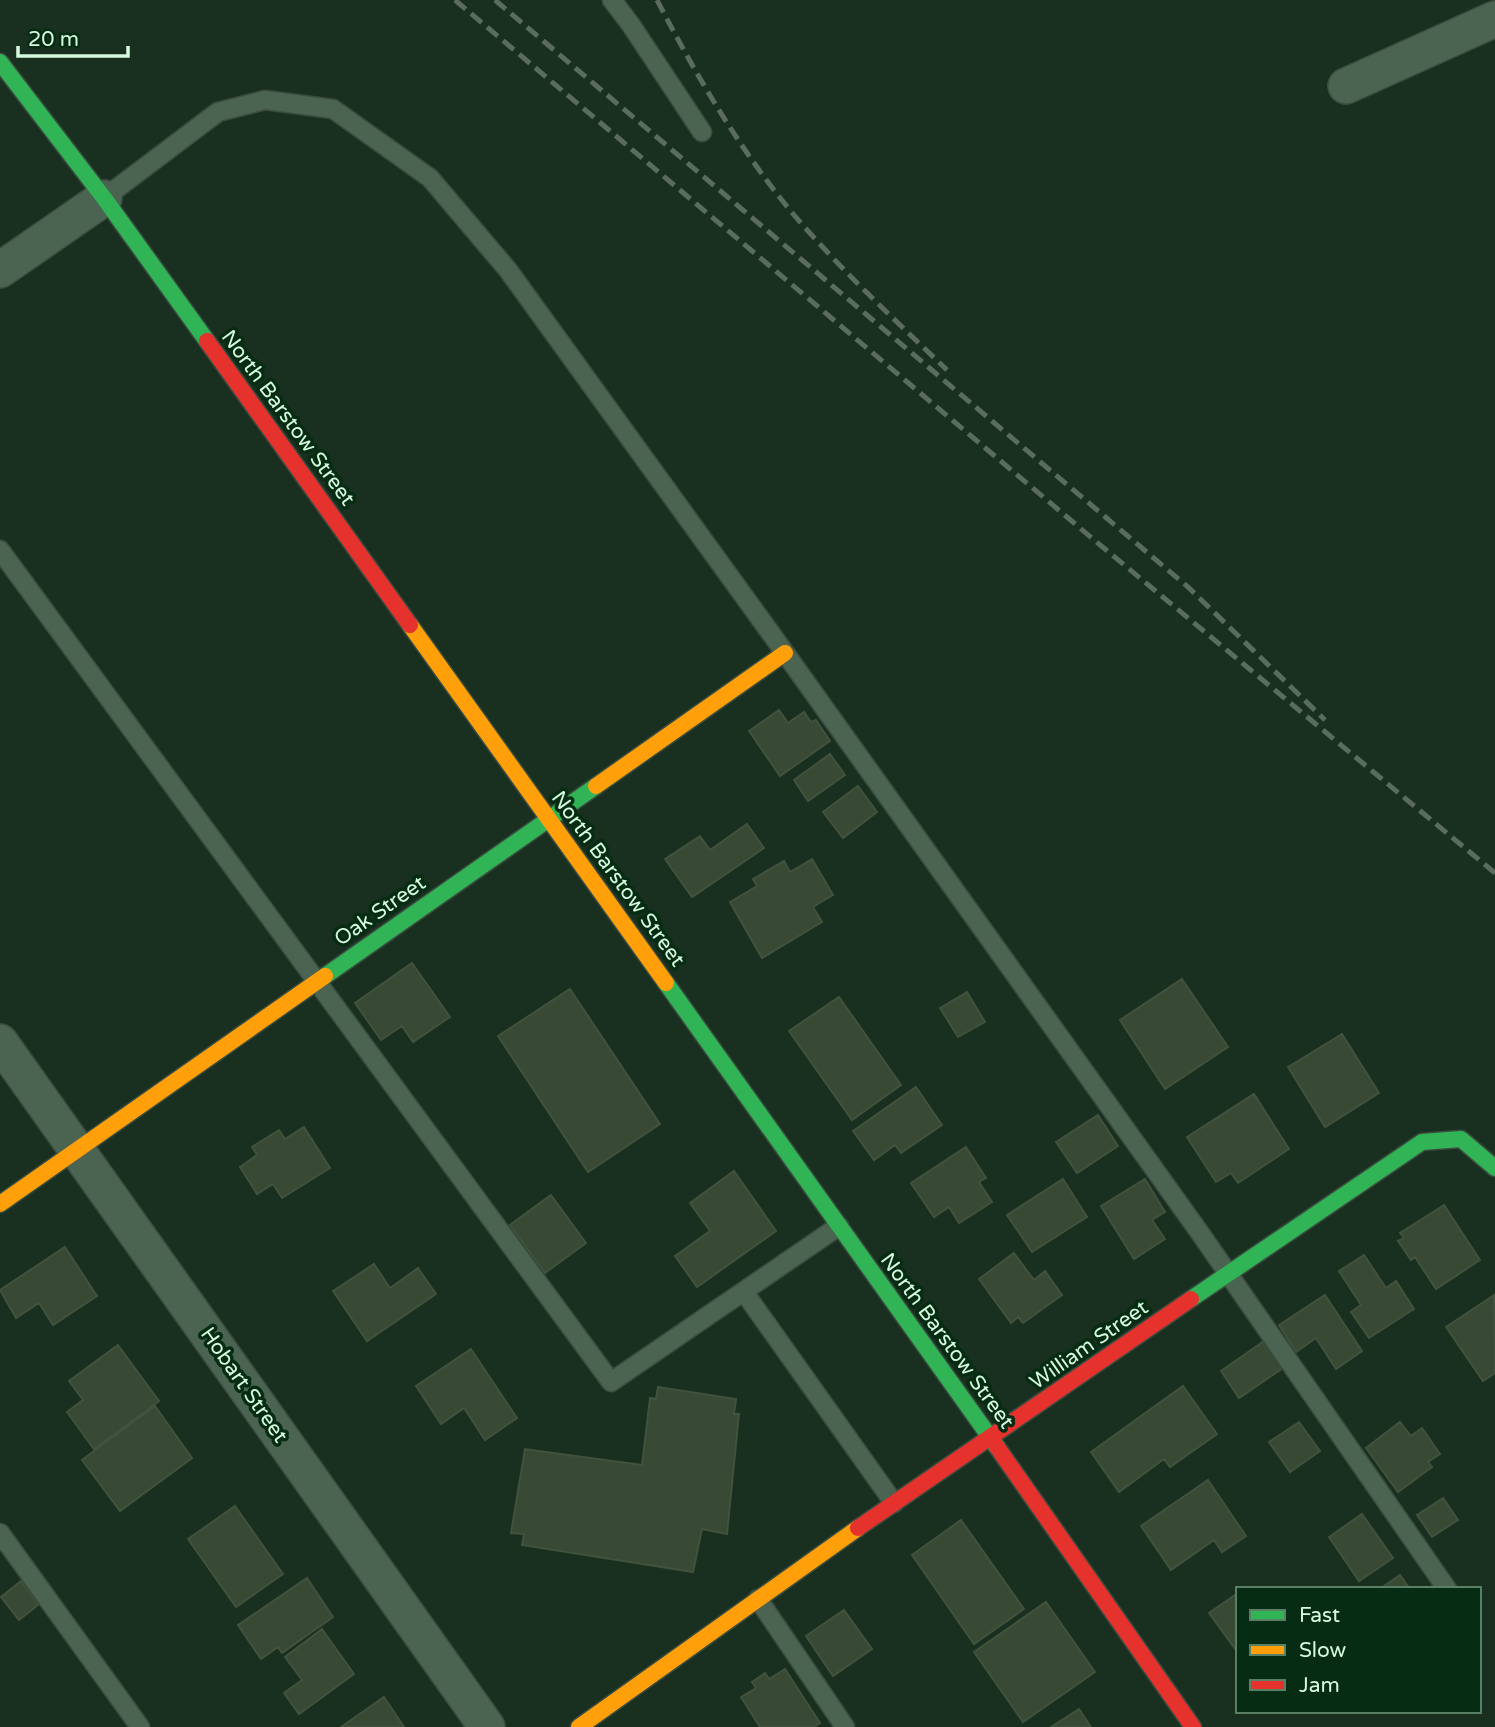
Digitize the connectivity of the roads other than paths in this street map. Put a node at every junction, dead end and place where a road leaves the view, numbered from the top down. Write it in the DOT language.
graph roads {
  1 [pos="612,0"];
  2 [pos="1495,19"];
  3 [pos="0,62"];
  4 [pos="1346,86"];
  5 [pos="702,132"];
  6 [pos="104,198"];
  7 [pos="0,270"];
  8 [pos="0,550"];
  9 [pos="785,653"];
  10 [pos="549,819"];
  11 [pos="316,982"];
  12 [pos="0,1042"];
  13 [pos="77,1150"];
  14 [pos="1495,1168"];
  15 [pos="0,1204"];
  16 [pos="839,1226"];
  17 [pos="1228,1273"];
  18 [pos="744,1292"];
  19 [pos="990,1437"];
  20 [pos="894,1503"];
  21 [pos="0,1533"];
  22 [pos="1446,1587"];
  23 [pos="758,1599"];
  24 [pos="140,1727"];
  25 [pos="487,1727"];
  26 [pos="579,1727"];
  27 [pos="845,1727"];
  28 [pos="1193,1727"];
  1 -- 5 [label="lane"];
  2 -- 4 [label="street"];
  3 -- 6 [label="street, North Barstow Street"];
  6 -- 7 [label="street"];
  6 -- 9 [label="lane"];
  6 -- 10 [label="street, North Barstow Street"];
  8 -- 11 [label="lane"];
  9 -- 10 [label="street, Oak Street"];
  9 -- 17 [label="lane"];
  10 -- 11 [label="street, Oak Street"];
  10 -- 16 [label="street, North Barstow Street"];
  11 -- 13 [label="street, Oak Street"];
  11 -- 18 [label="lane"];
  12 -- 13 [label="street, Hobart Street"];
  13 -- 15 [label="street, Oak Street"];
  13 -- 25 [label="street, Hobart Street"];
  14 -- 17 [label="street, William Street"];
  16 -- 18 [label="lane"];
  16 -- 19 [label="street, North Barstow Street"];
  17 -- 19 [label="street, William Street"];
  17 -- 22 [label="lane"];
  18 -- 20 [label="lane"];
  19 -- 20 [label="street, William Street"];
  19 -- 28 [label="street, North Barstow Street"];
  20 -- 23 [label="street, William Street"];
  21 -- 24 [label="lane"];
  23 -- 26 [label="street, William Street"];
  23 -- 27 [label="lane"];
}
